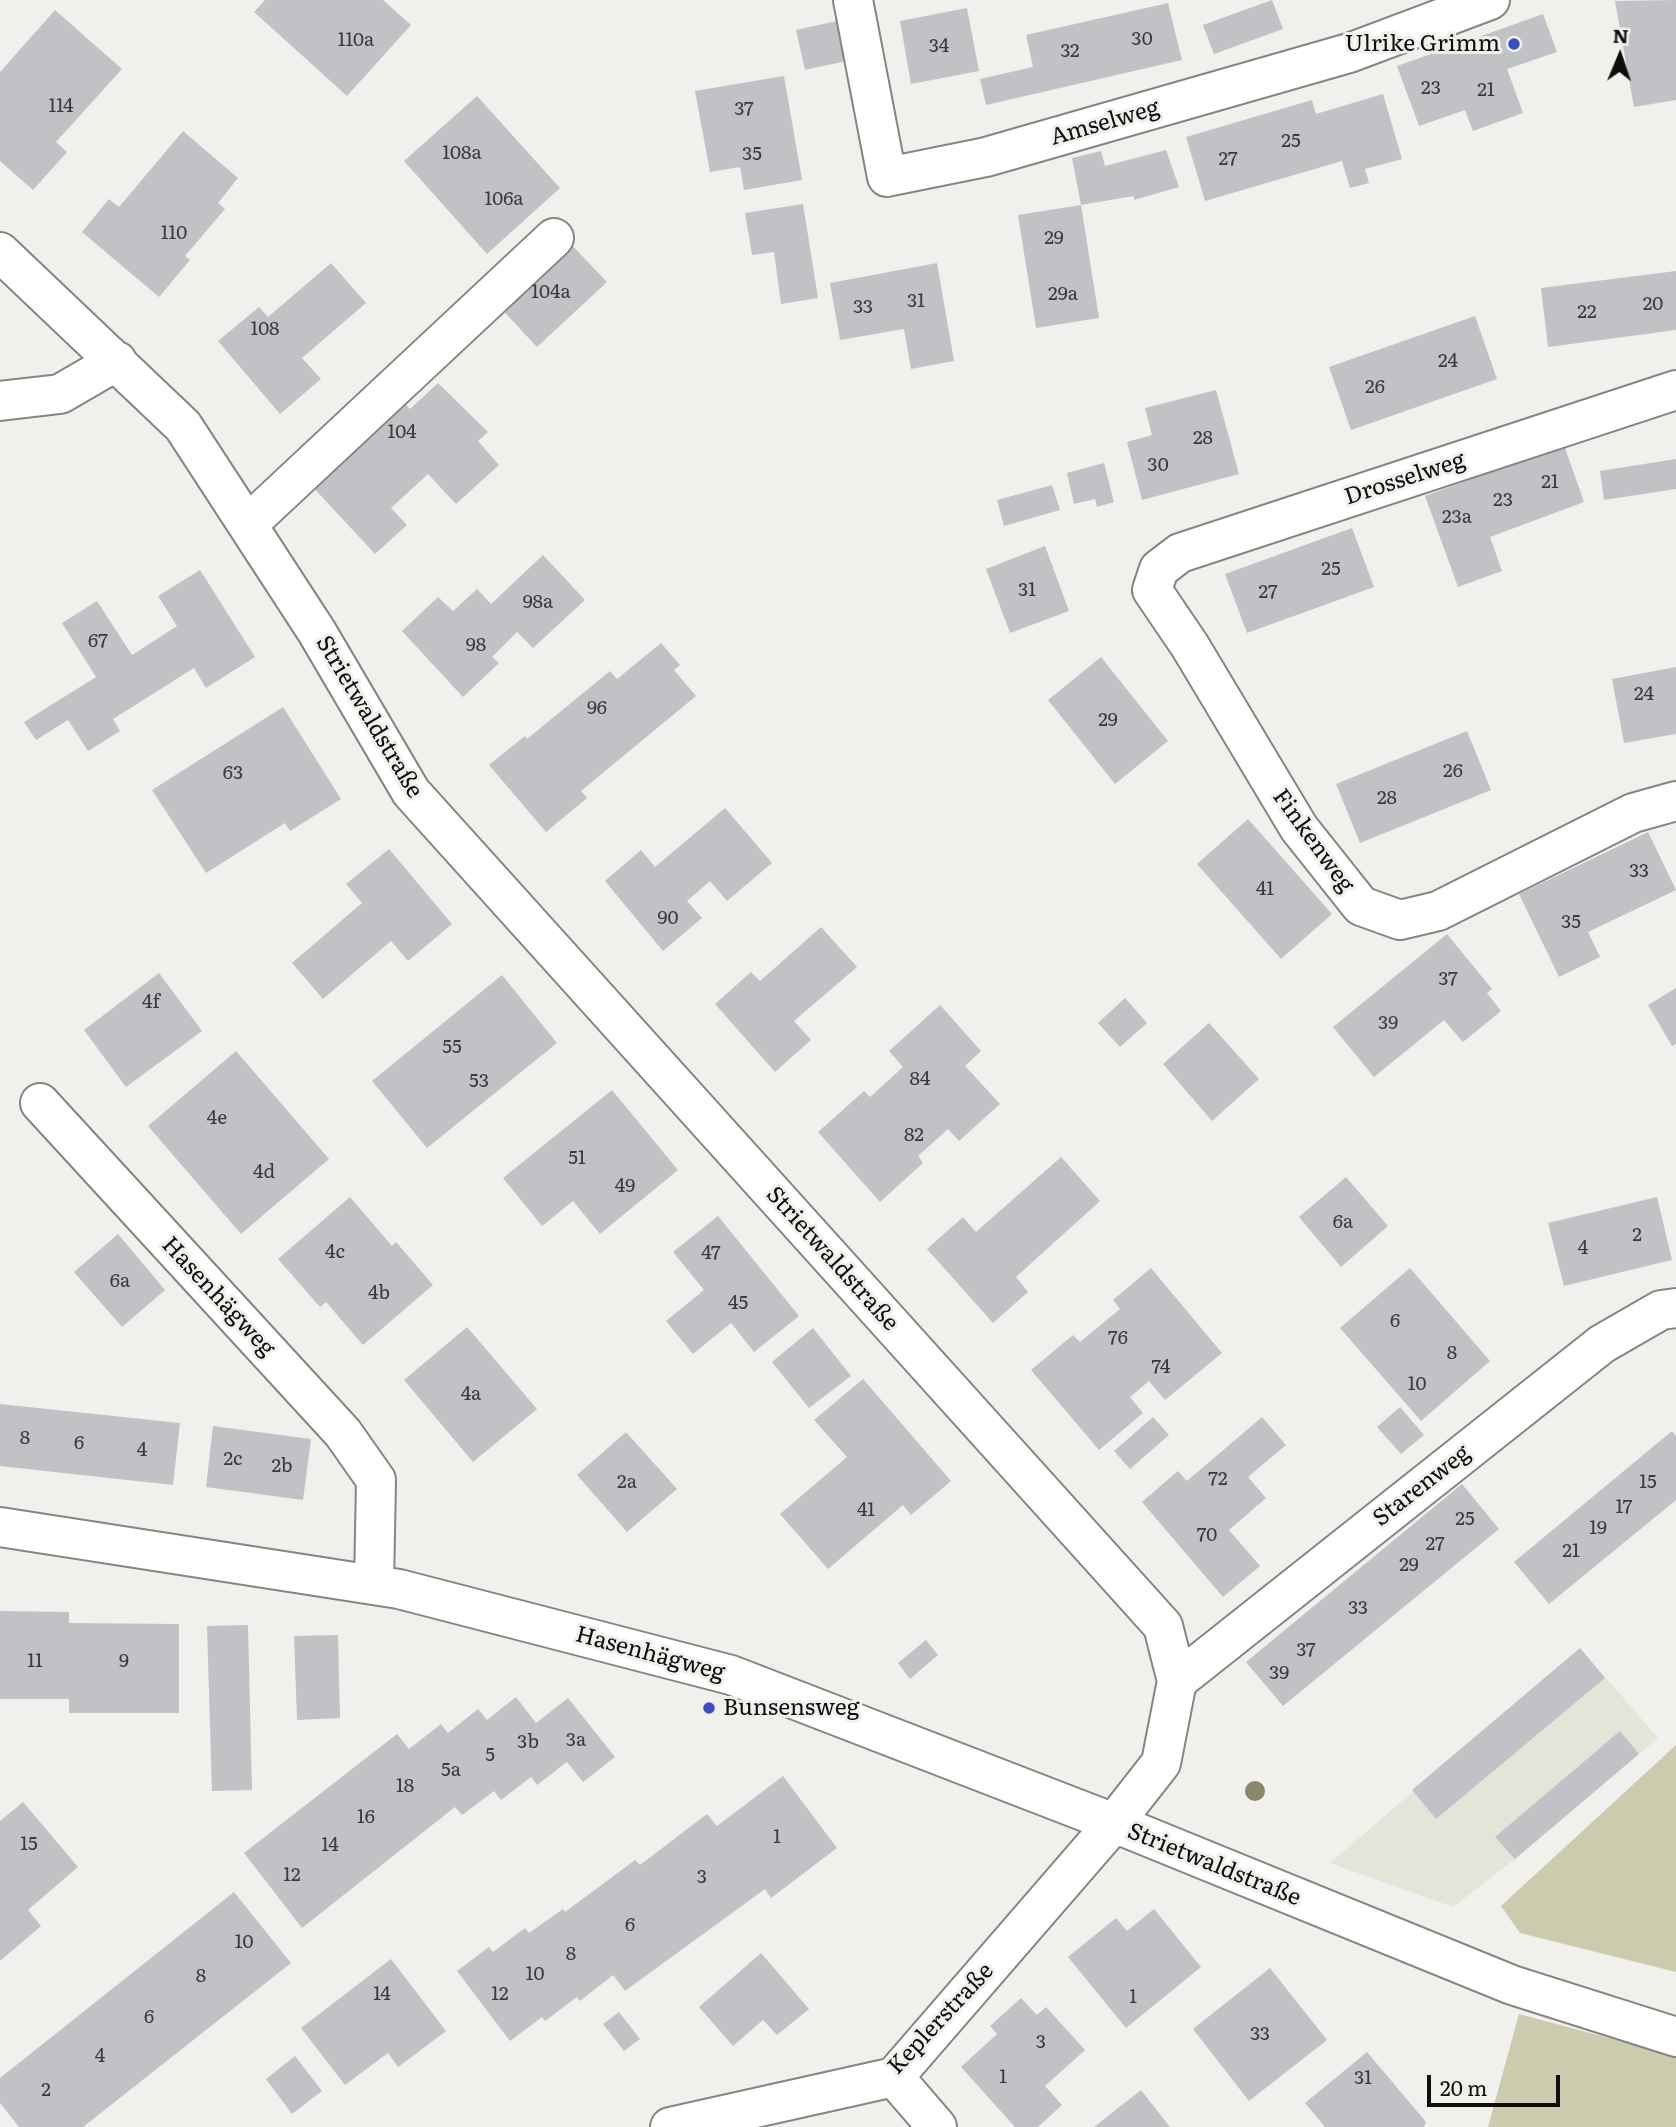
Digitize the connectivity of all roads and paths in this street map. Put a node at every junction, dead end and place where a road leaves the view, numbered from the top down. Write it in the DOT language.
graph roads {
  1 [pos="853,0"];
  2 [pos="1490,0"];
  3 [pos="554,238"];
  4 [pos="0,252"];
  5 [pos="117,362"];
  6 [pos="1676,390"];
  7 [pos="0,401"];
  8 [pos="248,524"];
  9 [pos="1152,590"];
  10 [pos="1676,801"];
  11 [pos="40,1102"];
  12 [pos="1676,1308"];
  13 [pos="0,1527"];
  14 [pos="374,1585"];
  15 [pos="1177,1681"];
  16 [pos="1114,1823"];
  17 [pos="1676,2037"];
  18 [pos="894,2077"];
  19 [pos="670,2127"];
  20 [pos="937,2127"];
  1 -- 2 [label="street, Amselweg"];
  3 -- 8 [label="street"];
  4 -- 5 [label="street, Strietwaldstraße"];
  5 -- 7 [label="street"];
  5 -- 8 [label="street, Strietwaldstraße"];
  6 -- 9 [label="street, Drosselweg"];
  8 -- 15 [label="street, Strietwaldstraße"];
  9 -- 10 [label="street, Finkenweg"];
  11 -- 14 [label="street, Hasenhägweg"];
  12 -- 15 [label="street, Starenweg"];
  13 -- 14 [label="street, Hasenhägweg"];
  14 -- 16 [label="street, Hasenhägweg"];
  15 -- 16 [label="street, Strietwaldstraße"];
  16 -- 17 [label="street, Strietwaldstraße"];
  16 -- 18 [label="street, Keplerstraße"];
  18 -- 19 [label="street, Keplerstraße"];
  18 -- 20 [label="street"];
}
